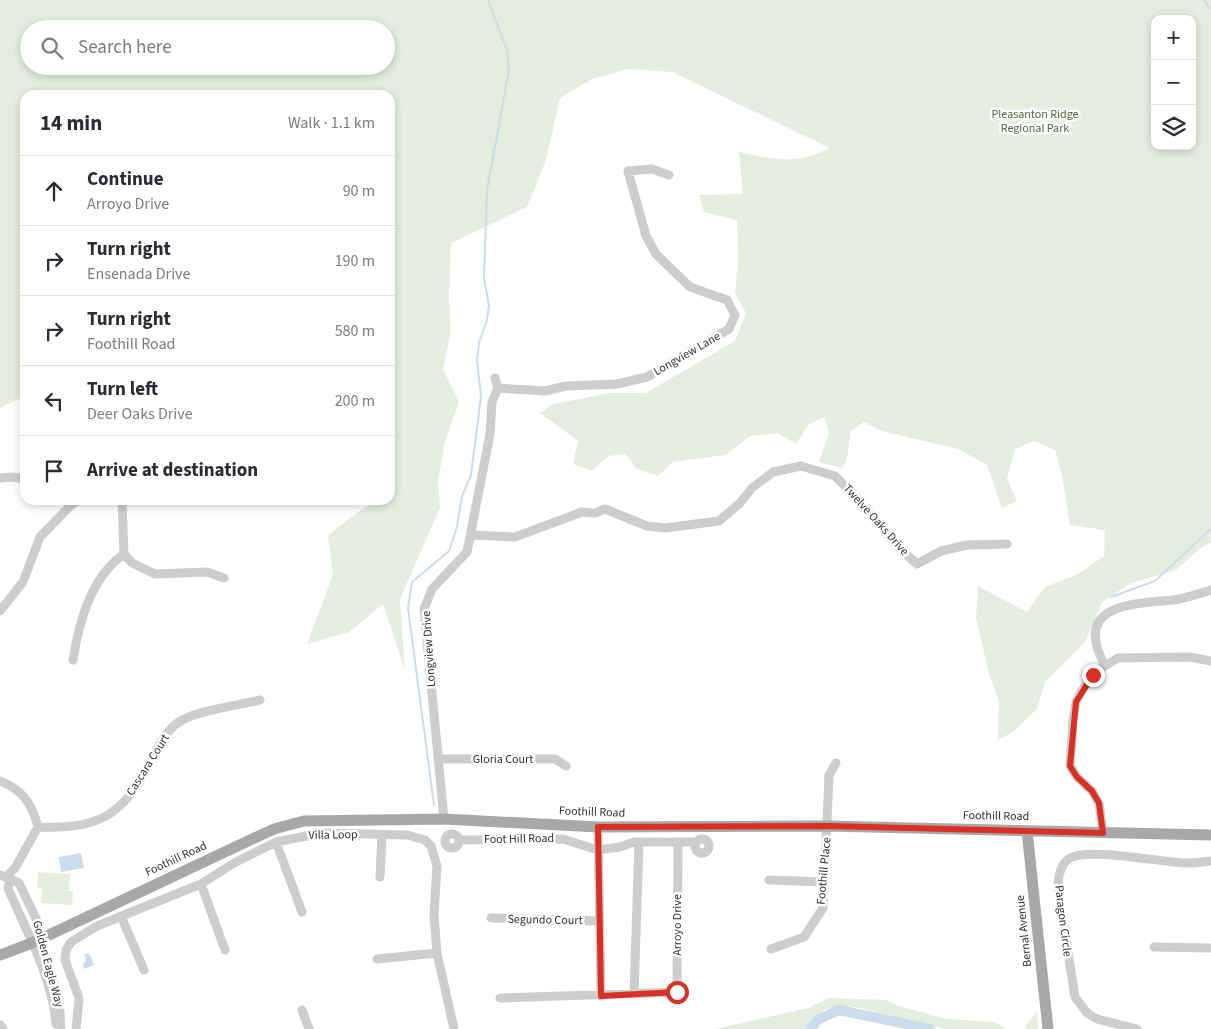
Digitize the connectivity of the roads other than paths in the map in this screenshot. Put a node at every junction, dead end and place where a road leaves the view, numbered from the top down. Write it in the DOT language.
graph roads {
  1 [pos="669,175"];
  2 [pos="495,378"];
  3 [pos="498,388"];
  4 [pos="0,478"];
  5 [pos="20,479"];
  6 [pos="68,505"];
  7 [pos="122,505"];
  8 [pos="471,535"];
  9 [pos="1007,544"];
  10 [pos="124,554"];
  11 [pos="224,578"];
  12 [pos="1211,590"];
  13 [pos="0,611"];
  14 [pos="74,660"];
  15 [pos="1211,661"];
  16 [pos="1104,664"];
  17 [pos="260,700"];
  18 [pos="438,759"];
  19 [pos="836,763"];
  20 [pos="566,766"];
  21 [pos="0,780"];
  22 [pos="444,819"];
  23 [pos="828,826"];
  24 [pos="38,827"];
  25 [pos="598,827"];
  26 [pos="1027,831"];
  27 [pos="1103,833"];
  28 [pos="382,835"];
  29 [pos="1211,835"];
  30 [pos="459,840"];
  31 [pos="276,842"];
  32 [pos="639,842"];
  33 [pos="678,842"];
  34 [pos="696,842"];
  35 [pos="598,850"];
  36 [pos="1211,861"];
  37 [pos="380,877"];
  38 [pos="6,878"];
  39 [pos="769,880"];
  40 [pos="825,882"];
  41 [pos="201,884"];
  42 [pos="24,906"];
  43 [pos="302,912"];
  44 [pos="121,916"];
  45 [pos="491,918"];
  46 [pos="600,921"];
  47 [pos="36,941"];
  48 [pos="1154,947"];
  49 [pos="1211,948"];
  50 [pos="771,949"];
  51 [pos="225,950"];
  52 [pos="437,953"];
  53 [pos="0,955"];
  54 [pos="377,959"];
  55 [pos="144,970"];
  56 [pos="634,994"];
  57 [pos="601,996"];
  58 [pos="78,998"];
  59 [pos="500,998"];
  60 [pos="56,999"];
  61 [pos="302,1010"];
  62 [pos="0,1024"];
  63 [pos="3,1029"];
  64 [pos="56,1029"];
  65 [pos="61,1029"];
  66 [pos="76,1029"];
  67 [pos="308,1029"];
  68 [pos="454,1029"];
  69 [pos="1048,1029"];
  70 [pos="1137,1029"];
  1 -- 3 [label="street, Longview Lane"];
  2 -- 3 [label="street"];
  3 -- 8 [label="street, Longview Drive"];
  4 -- 5 [label="street"];
  6 -- 13 [label="street"];
  7 -- 10 [label="street"];
  8 -- 9 [label="street, Twelve Oaks Drive"];
  8 -- 18 [label="street, Longview Drive"];
  10 -- 11 [label="street"];
  10 -- 14 [label="street"];
  12 -- 16 [label="street"];
  15 -- 16 [label="street"];
  16 -- 27 [label="street"];
  17 -- 24 [label="street, Cascara Court"];
  18 -- 20 [label="street, Gloria Court"];
  18 -- 22 [label="street, Longview Drive"];
  19 -- 23 [label="street, Foothill Place"];
  21 -- 24 [label="street"];
  22 -- 25 [label="main road, Foothill Road"];
  22 -- 47 [label="main road, Foothill Road"];
  23 -- 25 [label="main road, Foothill Road"];
  23 -- 26 [label="main road, Foothill Road"];
  23 -- 40 [label="street, Foothill Place"];
  24 -- 38 [label="street"];
  25 -- 35 [label="street"];
  26 -- 27 [label="main road, Foothill Road"];
  26 -- 69 [label="main road, Bernal Avenue"];
  27 -- 29 [label="main road, Foothill Road"];
  28 -- 31 [label="street, Villa Loop"];
  28 -- 37 [label="street"];
  28 -- 52 [label="street, Villa Loop"];
  30 -- 35 [label="street, Foot Hill Road"];
  31 -- 41 [label="street, Villa Loop"];
  31 -- 43 [label="street"];
  32 -- 33 [label="street, Foot Hill Road"];
  32 -- 35 [label="street, Foot Hill Road"];
  32 -- 56 [label="street"];
  33 -- 34 [label="street, Foot Hill Road"];
  33 -- 56 [label="street, Arroyo Drive"];
  35 -- 46 [label="street"];
  36 -- 70 [label="street, Paragon Circle"];
  38 -- 42 [label="street, Golden Eagle Way"];
  38 -- 42 [label="street, Golden Eagle Way"];
  38 -- 42 [label="street, Golden Eagle Way"];
  39 -- 40 [label="street"];
  40 -- 50 [label="street, Foothill Place"];
  41 -- 44 [label="street, Villa Loop"];
  41 -- 51 [label="street"];
  42 -- 47 [label="street, Golden Eagle Way"];
  42 -- 47 [label="street, Golden Eagle Way"];
  44 -- 55 [label="street"];
  44 -- 58 [label="street, Villa Loop"];
  45 -- 46 [label="street, Segundo Court"];
  46 -- 57 [label="street"];
  47 -- 53 [label="main road, Foothill Road"];
  47 -- 60 [label="street, Golden Eagle Way"];
  48 -- 49 [label="street"];
  52 -- 54 [label="street"];
  52 -- 68 [label="street, Villa Loop"];
  56 -- 57 [label="street, Arroyo Drive"];
  57 -- 59 [label="street, Arroyo Drive"];
  58 -- 60 [label="street"];
  58 -- 66 [label="street, Villa Loop"];
  60 -- 64 [label="street, Golden Eagle Way"];
  60 -- 65 [label="street, Golden Eagle Way"];
  61 -- 67 [label="street"];
  62 -- 63 [label="street"];
}
